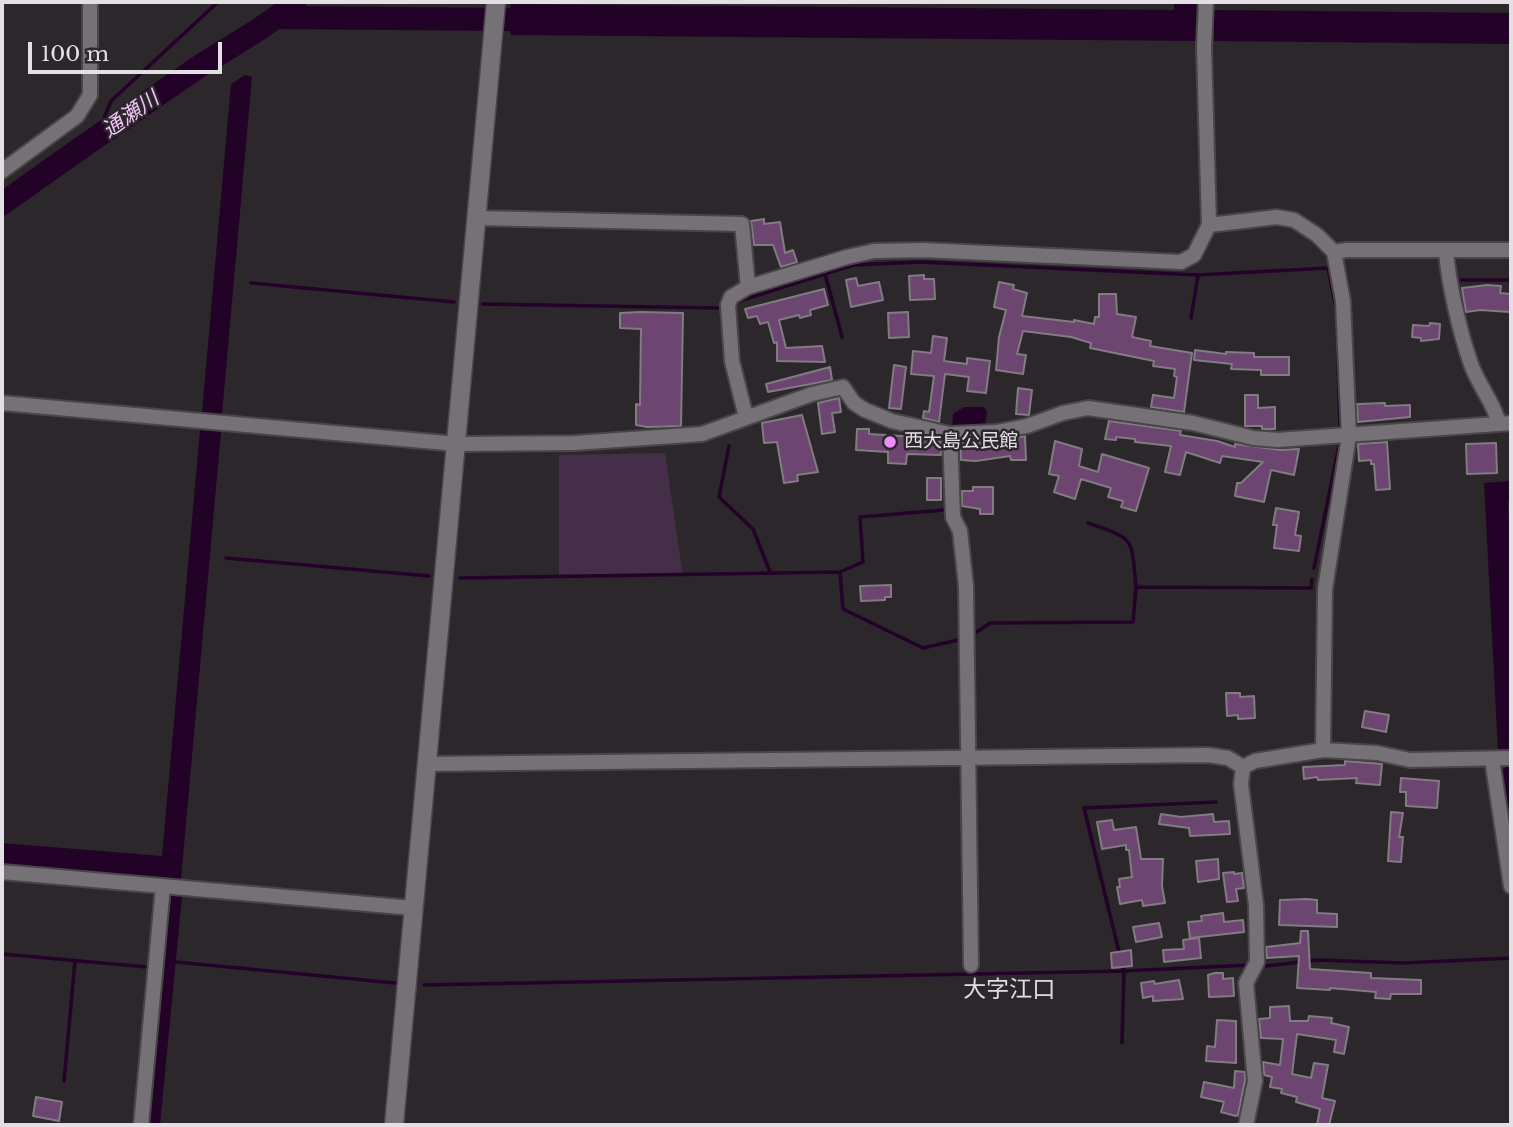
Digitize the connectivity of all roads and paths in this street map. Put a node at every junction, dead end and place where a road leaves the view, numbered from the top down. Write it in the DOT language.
graph roads {
  1 [pos="90,2"];
  2 [pos="496,2"];
  3 [pos="1206,8"];
  4 [pos="2,171"];
  5 [pos="477,218"];
  6 [pos="1209,225"];
  7 [pos="1446,250"];
  8 [pos="1511,250"];
  9 [pos="1334,252"];
  10 [pos="748,287"];
  11 [pos="2,403"];
  12 [pos="746,417"];
  13 [pos="1505,424"];
  14 [pos="950,434"];
  15 [pos="1349,436"];
  16 [pos="457,444"];
  17 [pos="1323,750"];
  18 [pos="967,758"];
  19 [pos="1502,758"];
  20 [pos="426,764"];
  21 [pos="1243,767"];
  22 [pos="2,872"];
  23 [pos="163,886"];
  24 [pos="1511,886"];
  25 [pos="413,908"];
  26 [pos="971,965"];
  27 [pos="141,1125"];
  28 [pos="394,1125"];
  29 [pos="1246,1125"];
  1 -- 4 [label="street"];
  2 -- 5 [label="street"];
  3 -- 6 [label="street"];
  5 -- 10 [label="street"];
  5 -- 16 [label="street"];
  6 -- 9 [label="street"];
  6 -- 10 [label="street"];
  7 -- 8 [label="street"];
  7 -- 9 [label="street"];
  7 -- 13 [label="street"];
  9 -- 15 [label="street"];
  10 -- 12 [label="street"];
  11 -- 16 [label="street"];
  12 -- 14 [label="street"];
  12 -- 16 [label="street"];
  13 -- 15 [label="street"];
  14 -- 15 [label="street"];
  14 -- 18 [label="street"];
  15 -- 17 [label="street"];
  16 -- 20 [label="street"];
  17 -- 19 [label="street"];
  17 -- 21 [label="street"];
  18 -- 20 [label="street"];
  18 -- 21 [label="street"];
  18 -- 26 [label="street"];
  19 -- 24 [label="street"];
  20 -- 25 [label="street"];
  21 -- 29 [label="street"];
  22 -- 23 [label="street"];
  23 -- 25 [label="street"];
  23 -- 27 [label="street"];
  25 -- 28 [label="street"];
}
